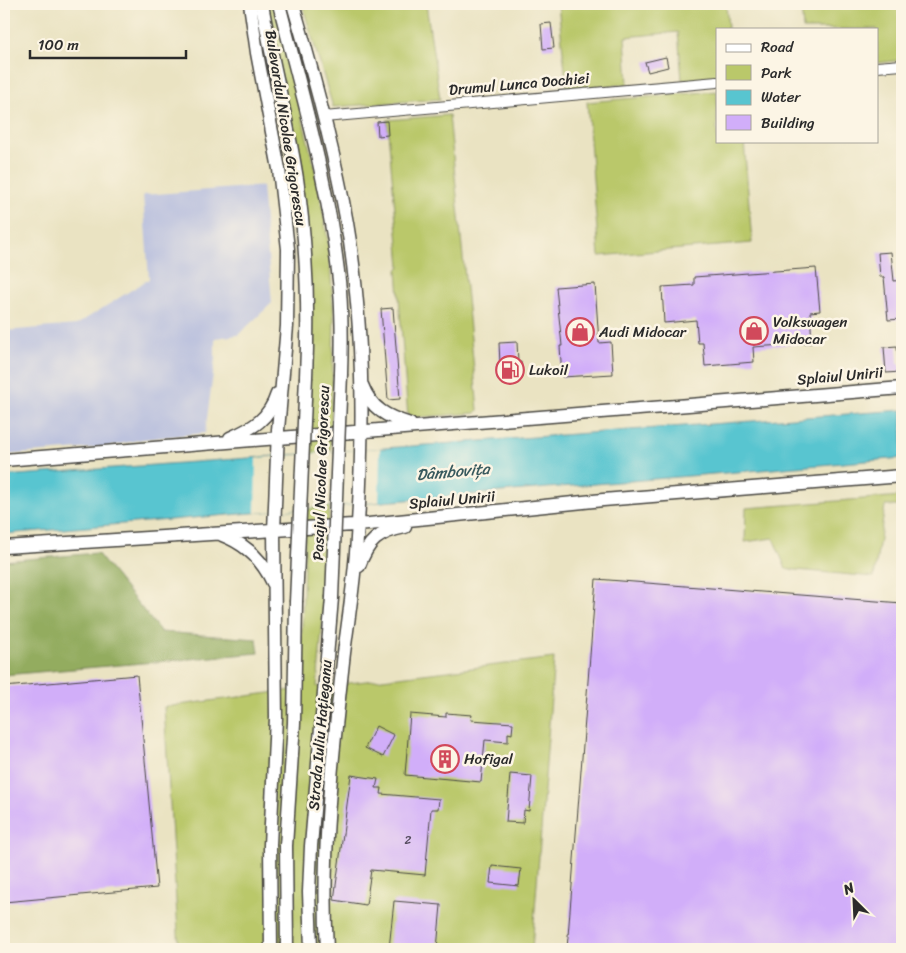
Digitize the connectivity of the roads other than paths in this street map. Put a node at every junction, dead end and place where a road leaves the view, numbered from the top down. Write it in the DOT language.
graph roads {
  1 [pos="250,4"];
  2 [pos="262,4"];
  3 [pos="279,4"];
  4 [pos="293,4"];
  5 [pos="902,65"];
  6 [pos="878,67"];
  7 [pos="716,82"];
  8 [pos="324,117"];
  9 [pos="283,375"];
  10 [pos="360,380"];
  11 [pos="902,388"];
  12 [pos="417,426"];
  13 [pos="361,431"];
  14 [pos="278,437"];
  15 [pos="221,442"];
  16 [pos="4,460"];
  17 [pos="902,476"];
  18 [pos="438,518"];
  19 [pos="358,525"];
  20 [pos="274,531"];
  21 [pos="218,534"];
  22 [pos="4,547"];
  23 [pos="354,580"];
  24 [pos="275,587"];
  25 [pos="271,949"];
  26 [pos="287,949"];
  27 [pos="311,949"];
  28 [pos="327,949"];
  1 -- 9 [label="main road, Bulevardul Nicolae Grigorescu"];
  2 -- 26 [label="main road, Pasajul Nicolae Grigorescu, bridge"];
  3 -- 27 [label="main road, Pasajul Nicolae Grigorescu, bridge"];
  4 -- 8 [label="main road, Bulevardul Nicolae Grigorescu"];
  5 -- 6 [label="street"];
  7 -- 8 [label="street, Drumul Lunca Dochiei"];
  8 -- 10 [label="main road, Bulevardul Nicolae Grigorescu"];
  9 -- 14 [label="main road, Bulevardul Nicolae Grigorescu"];
  9 -- 15 [label="main road"];
  10 -- 12 [label="main road"];
  10 -- 13 [label="main road, Bulevardul Nicolae Grigorescu"];
  11 -- 12 [label="main road, Splaiul Unirii"];
  12 -- 13 [label="main road, Splaiul Unirii"];
  13 -- 14 [label="main road, Splaiul Unirii"];
  13 -- 19 [label="main road, Bulevardul Nicolae Grigorescu"];
  14 -- 15 [label="main road, Splaiul Unirii"];
  14 -- 20 [label="main road, Bulevardul Nicolae Grigorescu"];
  15 -- 16 [label="main road, Splaiul Unirii"];
  17 -- 18 [label="main road, Splaiul Unirii"];
  18 -- 19 [label="main road, Splaiul Unirii"];
  18 -- 23 [label="main road"];
  19 -- 20 [label="main road, Splaiul Unirii"];
  19 -- 23 [label="main road, Strada Iuliu Hațieganu"];
  20 -- 21 [label="main road, Splaiul Unirii"];
  20 -- 24 [label="main road"];
  21 -- 22 [label="main road, Splaiul Unirii"];
  21 -- 24 [label="main road"];
  23 -- 28 [label="main road, Strada Iuliu Hațieganu"];
  24 -- 25 [label="main road"];
}
